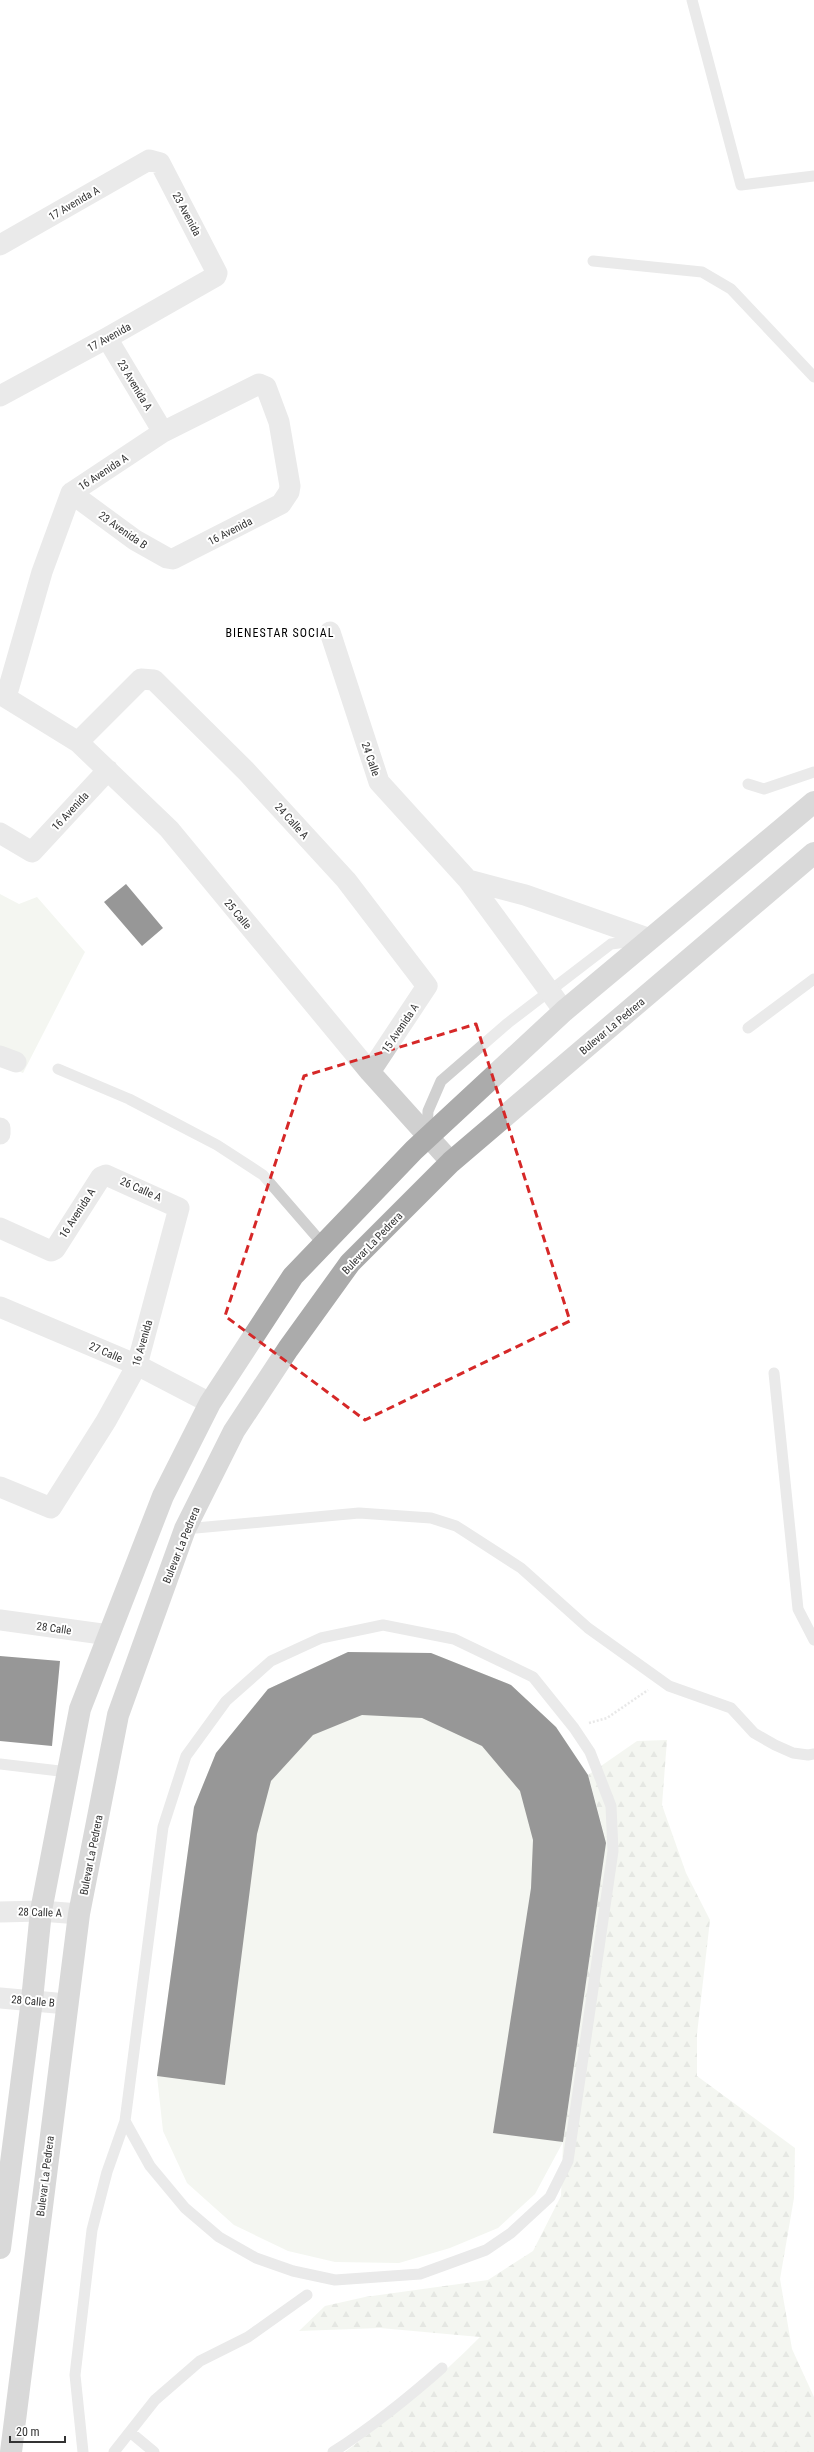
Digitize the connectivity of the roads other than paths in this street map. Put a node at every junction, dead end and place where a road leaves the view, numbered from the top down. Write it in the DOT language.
graph roads {
  1 [pos="692,0"];
  2 [pos="149,160"];
  3 [pos="814,176"];
  4 [pos="0,245"];
  5 [pos="593,261"];
  6 [pos="216,276"];
  7 [pos="107,338"];
  8 [pos="814,377"];
  9 [pos="0,396"];
  10 [pos="163,432"];
  11 [pos="72,493"];
  12 [pos="281,504"];
  13 [pos="178,558"];
  14 [pos="330,632"];
  15 [pos="3,695"];
  16 [pos="78,742"];
  17 [pos="108,770"];
  18 [pos="814,772"];
  19 [pos="748,784"];
  20 [pos="814,802"];
  21 [pos="0,833"];
  22 [pos="814,853"];
  23 [pos="468,880"];
  24 [pos="650,939"];
  25 [pos="814,978"];
  26 [pos="426,984"];
  27 [pos="549,991"];
  28 [pos="564,1011"];
  29 [pos="748,1028"];
  30 [pos="58,1069"];
  31 [pos="370,1072"];
  32 [pos="427,1137"];
  33 [pos="451,1162"];
  34 [pos="103,1175"];
  35 [pos="178,1206"];
  36 [pos="0,1228"];
  37 [pos="322,1243"];
  38 [pos="0,1307"];
  39 [pos="137,1365"];
  40 [pos="774,1372"];
  41 [pos="210,1402"];
  42 [pos="0,1487"];
  43 [pos="185,1529"];
  44 [pos="0,1620"];
  45 [pos="108,1635"];
  46 [pos="814,1640"];
  47 [pos="814,1754"];
  48 [pos="0,1764"];
  49 [pos="68,1772"];
  50 [pos="41,1911"];
  51 [pos="0,1912"];
  52 [pos="79,1914"];
  53 [pos="0,1998"];
  54 [pos="32,2000"];
  55 [pos="67,2004"];
  56 [pos="125,2121"];
  57 [pos="0,2248"];
  58 [pos="307,2295"];
  59 [pos="442,2368"];
  60 [pos="130,2432"];
  61 [pos="11,2452"];
  62 [pos="83,2452"];
  63 [pos="114,2452"];
  64 [pos="154,2452"];
  65 [pos="333,2452"];
  1 -- 3 [label="lane"];
  2 -- 4 [label="street, 17 Avenida A"];
  2 -- 6 [label="street, 23 Avenida"];
  5 -- 8 [label="lane"];
  6 -- 7 [label="street, 17 Avenida"];
  7 -- 9 [label="street, 17 Avenida"];
  7 -- 10 [label="street, 23 Avenida A"];
  10 -- 11 [label="street, 16 Avenida A"];
  10 -- 12 [label="street, 16 Avenida A"];
  11 -- 13 [label="street, 23 Avenida B"];
  11 -- 15 [label="street, 16 Avenida A"];
  12 -- 13 [label="street, 16 Avenida"];
  14 -- 23 [label="street, 24 Calle"];
  15 -- 16 [label="street, 25 Calle"];
  16 -- 17 [label="street, 25 Calle"];
  16 -- 26 [label="street, 24 Calle A"];
  17 -- 21 [label="street, 16 Avenida"];
  17 -- 31 [label="street, 25 Calle"];
  18 -- 19 [label="lane"];
  20 -- 24 [label="main road"];
  22 -- 33 [label="main road, Bulevar La Pedrera"];
  23 -- 24 [label="street"];
  23 -- 27 [label="street, 24 Calle"];
  24 -- 27 [label="lane"];
  24 -- 28 [label="main road"];
  25 -- 29 [label="lane"];
  26 -- 31 [label="street, 15 Avenida A"];
  27 -- 28 [label="street, 24 Calle"];
  27 -- 32 [label="lane"];
  28 -- 32 [label="main road"];
  30 -- 37 [label="lane"];
  31 -- 32 [label="street, 25 Calle"];
  32 -- 33 [label="street, 25 Calle"];
  32 -- 37 [label="main road"];
  33 -- 43 [label="main road, Bulevar La Pedrera"];
  34 -- 35 [label="street, 26 Calle A"];
  34 -- 36 [label="street, 16 Avenida A"];
  35 -- 39 [label="street, 16 Avenida"];
  37 -- 41 [label="main road"];
  38 -- 39 [label="street, 27 Calle"];
  39 -- 41 [label="street, 27 Calle"];
  39 -- 42 [label="street, 16 Avenida"];
  40 -- 46 [label="lane"];
  41 -- 45 [label="main road"];
  43 -- 47 [label="lane"];
  43 -- 52 [label="main road, Bulevar La Pedrera"];
  44 -- 45 [label="street, 28 Calle"];
  45 -- 49 [label="main road"];
  48 -- 49 [label="lane"];
  49 -- 50 [label="main road"];
  50 -- 51 [label="street, 28 Calle A"];
  50 -- 52 [label="street, 28 Calle A"];
  50 -- 54 [label="main road"];
  52 -- 55 [label="main road, Bulevar La Pedrera"];
  53 -- 54 [label="street, 28 Calle B"];
  54 -- 55 [label="street, 28 Calle B"];
  54 -- 57 [label="main road"];
  55 -- 61 [label="main road, Bulevar La Pedrera"];
  56 -- 56 [label="lane"];
  56 -- 62 [label="lane"];
  58 -- 60 [label="lane"];
  59 -- 65 [label="lane"];
  60 -- 63 [label="lane"];
  60 -- 64 [label="lane"];
}
